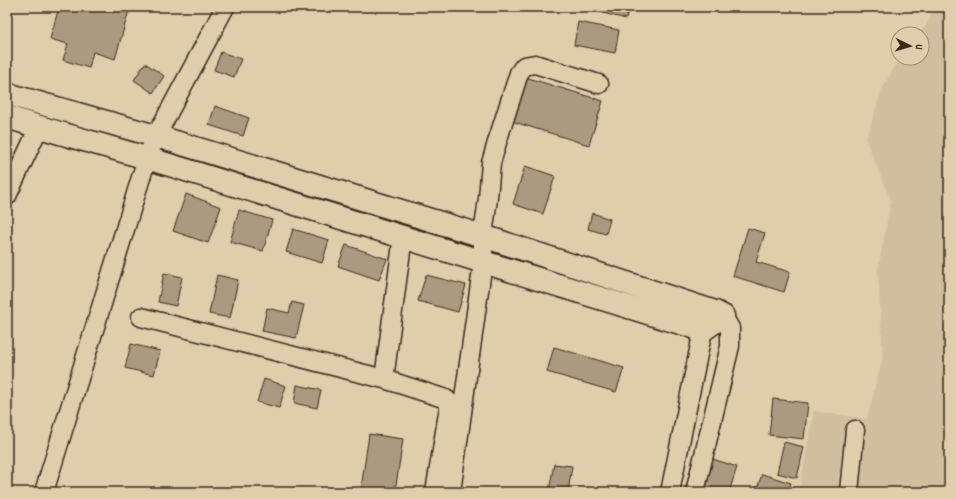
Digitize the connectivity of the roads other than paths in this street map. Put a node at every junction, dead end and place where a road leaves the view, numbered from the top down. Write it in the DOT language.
graph roads {
  1 [pos="225,7"];
  2 [pos="599,84"];
  3 [pos="7,94"];
  4 [pos="7,117"];
  5 [pos="39,127"];
  6 [pos="156,136"];
  7 [pos="147,158"];
  8 [pos="295,178"];
  9 [pos="7,196"];
  10 [pos="288,201"];
  11 [pos="403,236"];
  12 [pos="483,236"];
  13 [pos="483,262"];
  14 [pos="723,316"];
  15 [pos="141,317"];
  16 [pos="703,330"];
  17 [pos="384,379"];
  18 [pos="855,430"];
  19 [pos="851,491"];
  20 [pos="44,492"];
  21 [pos="435,492"];
  22 [pos="451,492"];
  23 [pos="670,492"];
  24 [pos="695,492"];
  1 -- 6 [label="street"];
  2 -- 12 [label="street"];
  3 -- 6 [label="highway"];
  4 -- 5 [label="highway"];
  5 -- 7 [label="highway"];
  5 -- 9 [label="street"];
  6 -- 7 [label="street"];
  6 -- 8 [label="highway"];
  7 -- 10 [label="highway"];
  7 -- 20 [label="street"];
  8 -- 10 [label="street"];
  8 -- 12 [label="highway"];
  10 -- 11 [label="highway"];
  11 -- 13 [label="highway"];
  11 -- 17 [label="street"];
  12 -- 13 [label="street"];
  12 -- 14 [label="highway"];
  13 -- 16 [label="highway"];
  13 -- 22 [label="street"];
  14 -- 16 [label="highway"];
  14 -- 24 [label="street"];
  15 -- 17 [label="street"];
  16 -- 23 [label="street"];
  17 -- 21 [label="street"];
  18 -- 19 [label="street"];
}
